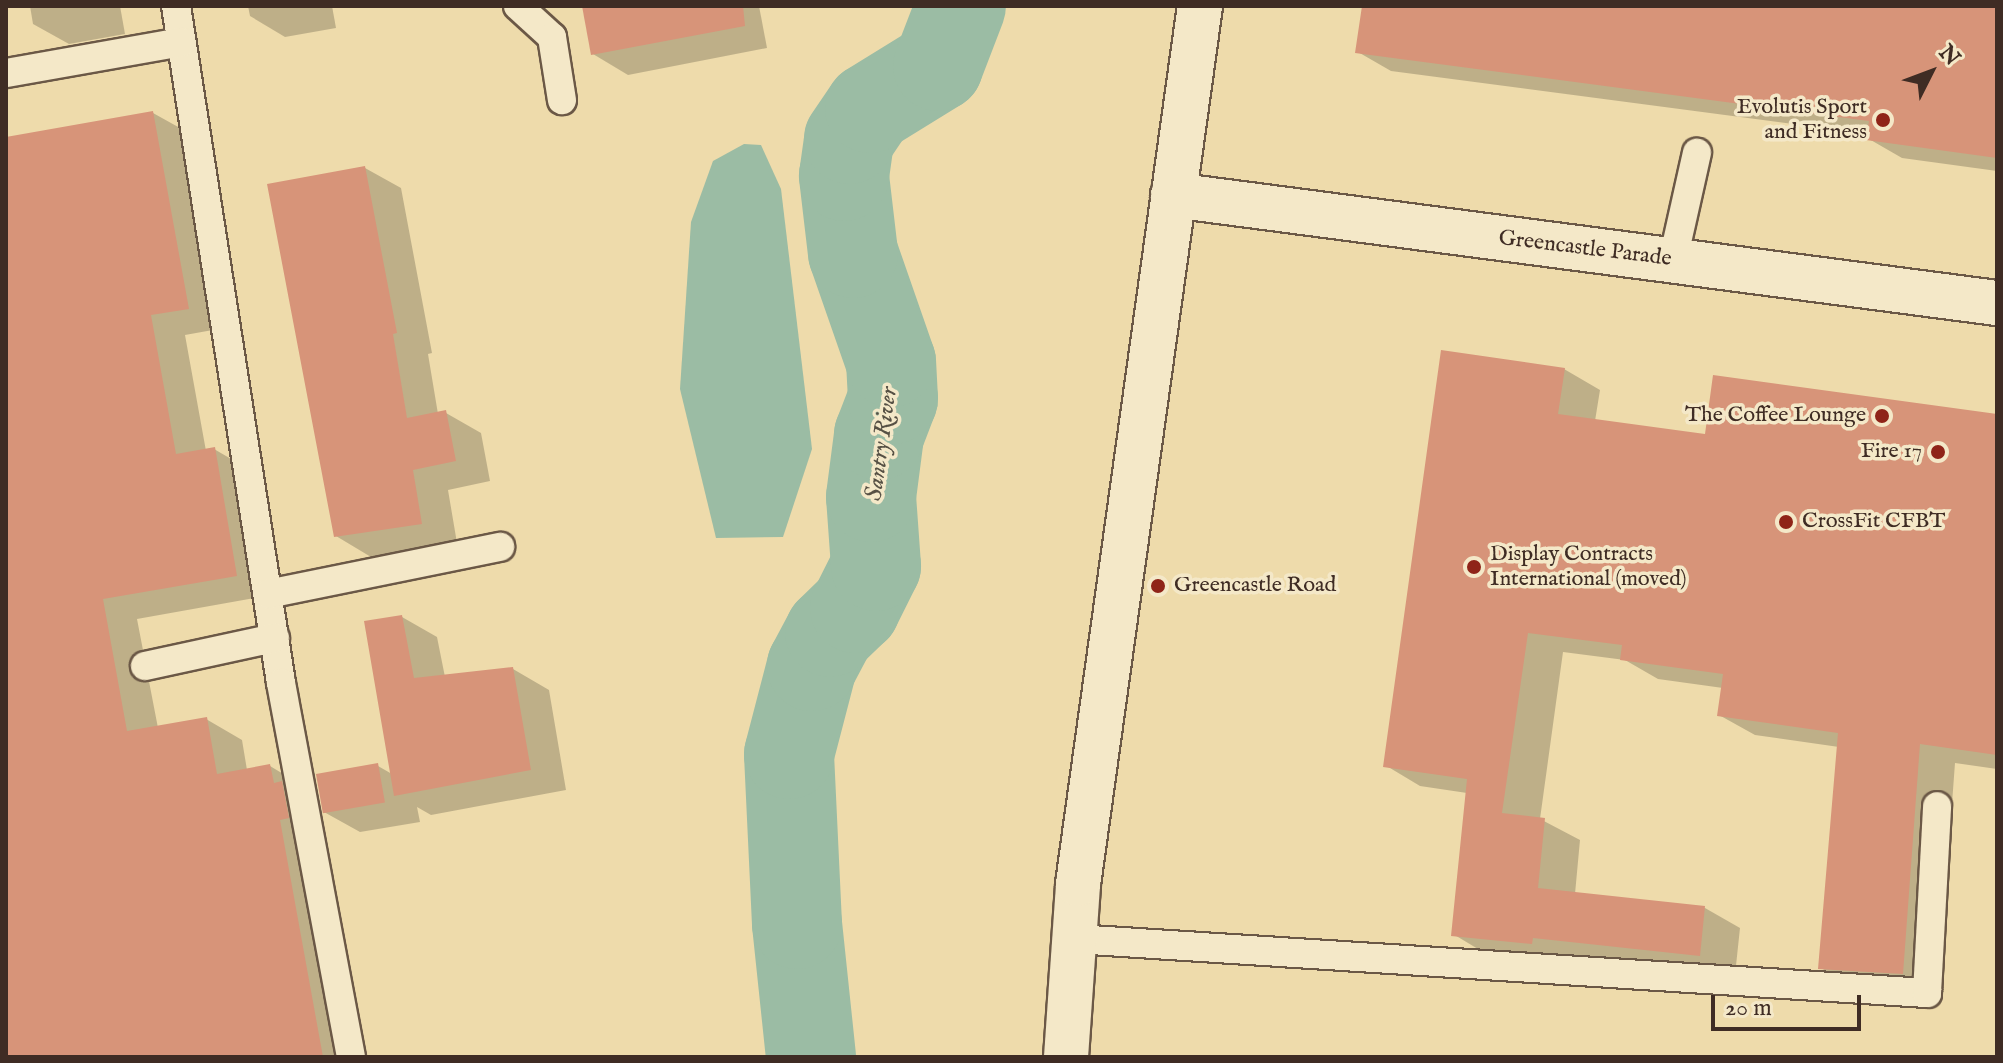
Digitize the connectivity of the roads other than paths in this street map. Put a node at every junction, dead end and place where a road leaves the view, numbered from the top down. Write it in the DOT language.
graph roads {
  1 [pos="176,6"];
  2 [pos="518,6"];
  3 [pos="1200,6"];
  4 [pos="181,42"];
  5 [pos="6,73"];
  6 [pos="562,100"];
  7 [pos="1697,153"];
  8 [pos="1173,195"];
  9 [pos="1673,260"];
  10 [pos="1997,303"];
  11 [pos="500,547"];
  12 [pos="268,594"];
  13 [pos="275,638"];
  14 [pos="145,666"];
  15 [pos="1937,806"];
  16 [pos="1075,939"];
  17 [pos="351,1057"];
  18 [pos="1066,1057"];
  1 -- 4 [label="lane"];
  2 -- 6 [label="lane"];
  3 -- 8 [label="street"];
  4 -- 5 [label="lane"];
  4 -- 12 [label="lane"];
  7 -- 9 [label="lane"];
  8 -- 9 [label="street, Greencastle Parade"];
  8 -- 16 [label="street"];
  9 -- 10 [label="street, Greencastle Parade"];
  11 -- 12 [label="lane"];
  12 -- 13 [label="lane"];
  13 -- 14 [label="lane"];
  13 -- 17 [label="lane"];
  15 -- 16 [label="lane"];
  16 -- 18 [label="street"];
}
